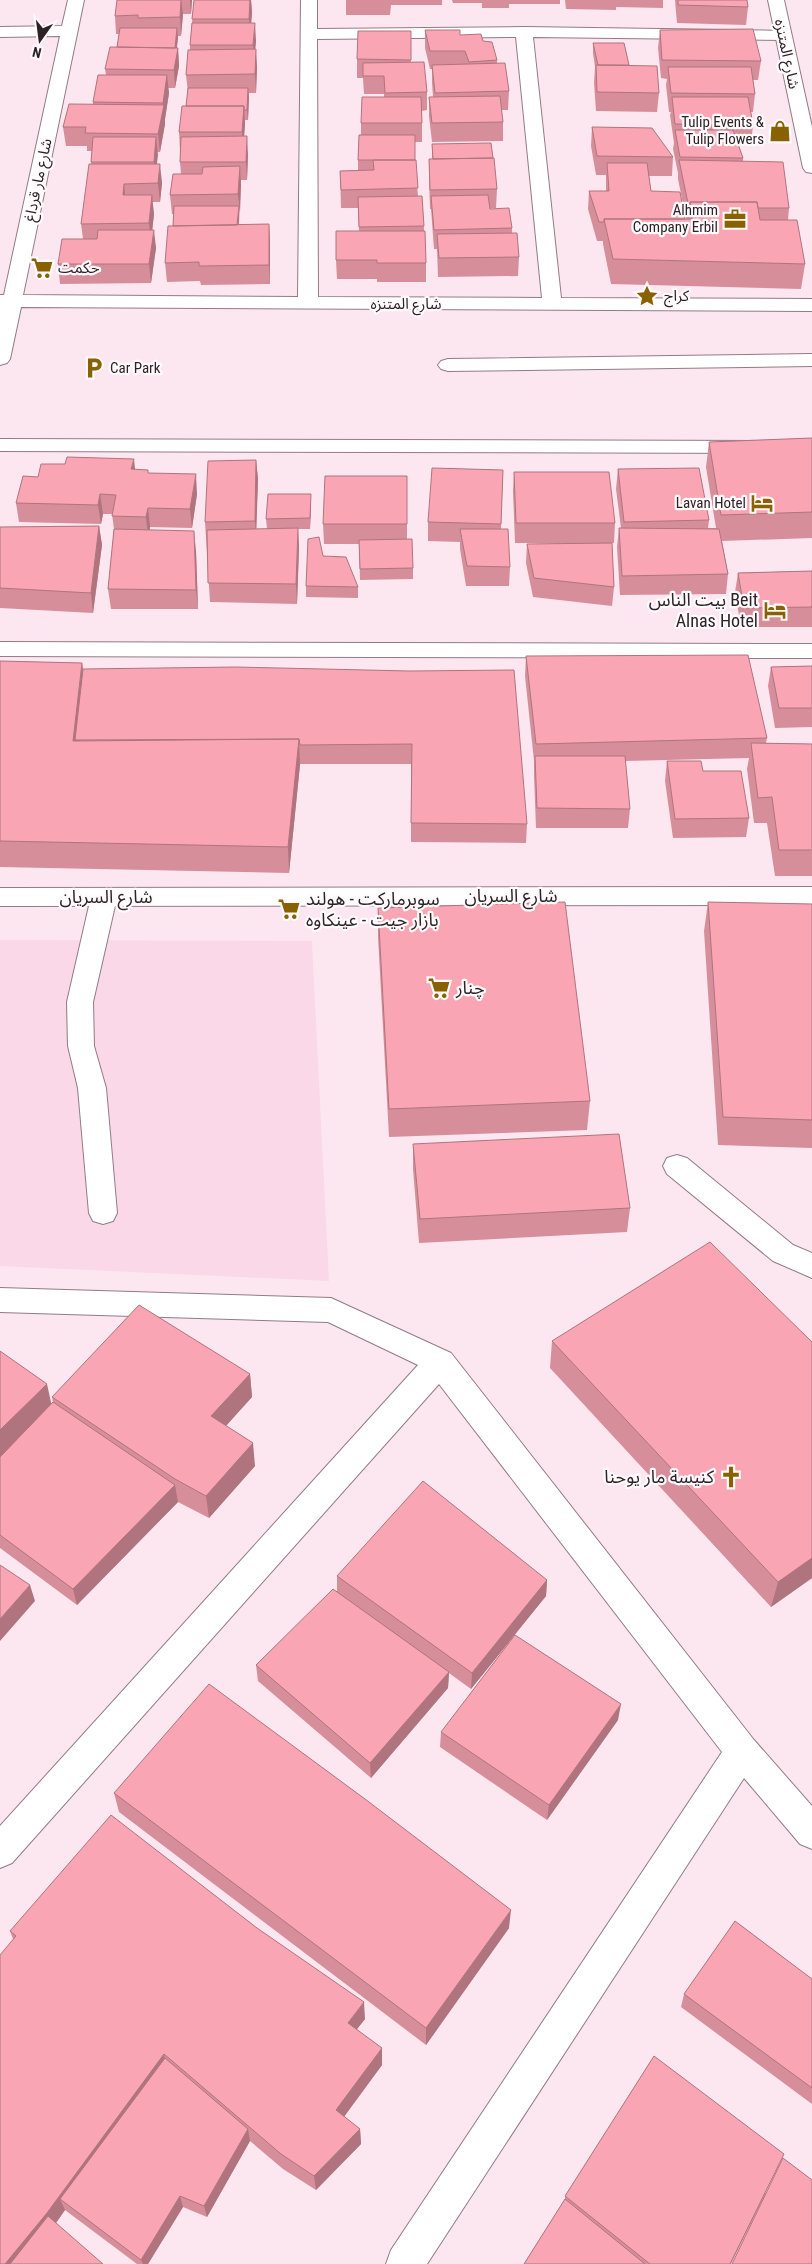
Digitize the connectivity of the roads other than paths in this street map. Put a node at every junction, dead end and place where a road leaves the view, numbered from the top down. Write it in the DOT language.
graph roads {
  1 [pos="76,0"];
  2 [pos="309,0"];
  3 [pos="776,0"];
  4 [pos="69,31"];
  5 [pos="0,32"];
  6 [pos="524,32"];
  7 [pos="308,34"];
  8 [pos="783,35"];
  9 [pos="812,168"];
  10 [pos="6,301"];
  11 [pos="308,303"];
  12 [pos="552,305"];
  13 [pos="812,305"];
  14 [pos="0,359"];
  15 [pos="812,360"];
  16 [pos="448,364"];
  17 [pos="0,445"];
  18 [pos="812,447"];
  19 [pos="0,649"];
  20 [pos="812,651"];
  21 [pos="812,896"];
  22 [pos="0,897"];
  23 [pos="104,897"];
  24 [pos="678,1166"];
  25 [pos="102,1213"];
  26 [pos="812,1266"];
  27 [pos="0,1300"];
  28 [pos="440,1362"];
  29 [pos="742,1751"];
  30 [pos="812,1832"];
  31 [pos="0,1851"];
  32 [pos="405,2264"];
  1 -- 4 [label="street, شارع مار قرداغ"];
  2 -- 7 [label="street"];
  3 -- 8 [label="street, شارع المتنزه"];
  4 -- 5 [label="street"];
  4 -- 10 [label="street, شارع مار قرداغ"];
  6 -- 7 [label="street"];
  6 -- 8 [label="street"];
  6 -- 12 [label="street"];
  7 -- 11 [label="street"];
  8 -- 9 [label="street, شارع المتنزه"];
  10 -- 11 [label="street, شارع المتنزه"];
  10 -- 14 [label="street, شارع مار قرداغ"];
  11 -- 12 [label="street, شارع المتنزه"];
  12 -- 13 [label="street, شارع المتنزه"];
  15 -- 16 [label="street"];
  17 -- 18 [label="street"];
  19 -- 20 [label="street"];
  21 -- 23 [label="street, شارع السريان"];
  22 -- 23 [label="street, شارع السريان"];
  23 -- 25 [label="street"];
  24 -- 26 [label="street"];
  27 -- 28 [label="street"];
  28 -- 29 [label="street"];
  28 -- 31 [label="street"];
  29 -- 30 [label="street"];
  29 -- 32 [label="street"];
}
